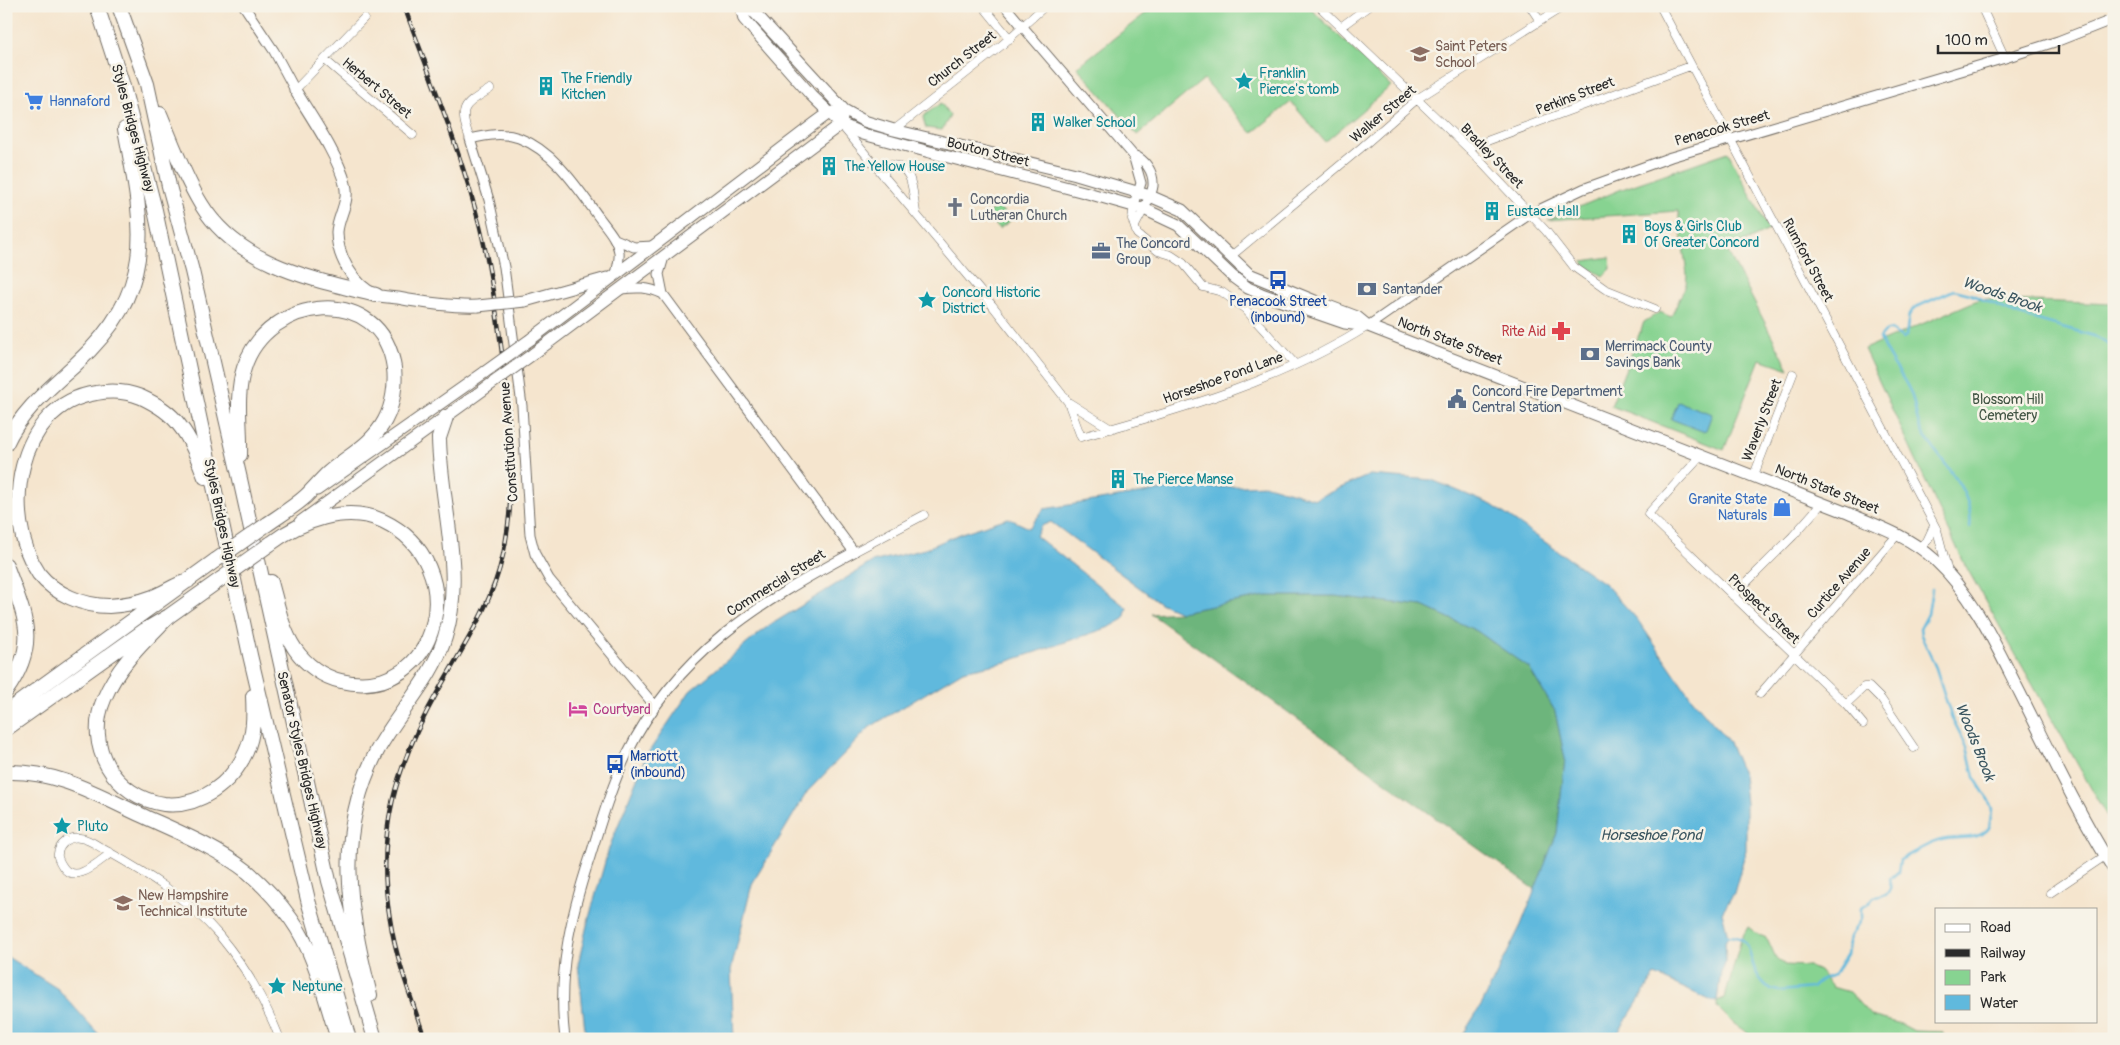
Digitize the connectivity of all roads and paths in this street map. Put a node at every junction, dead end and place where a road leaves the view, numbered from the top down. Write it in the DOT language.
graph roads {
  1 [pos="97,6"];
  2 [pos="120,6"];
  3 [pos="244,6"];
  4 [pos="983,6"];
  5 [pos="1005,6"];
  6 [pos="1045,6"];
  7 [pos="1319,6"];
  8 [pos="1369,6"];
  9 [pos="1530,6"];
  10 [pos="1564,6"];
  11 [pos="1660,6"];
  12 [pos="1981,6"];
  13 [pos="742,7"];
  14 [pos="364,18"];
  15 [pos="2114,19"];
  16 [pos="1540,21"];
  17 [pos="1342,26"];
  18 [pos="1022,27"];
  19 [pos="1010,39"];
  20 [pos="2005,58"];
  21 [pos="325,60"];
  22 [pos="1690,66"];
  23 [pos="122,83"];
  24 [pos="147,84"];
  25 [pos="490,89"];
  26 [pos="295,90"];
  27 [pos="1417,99"];
  28 [pos="844,110"];
  29 [pos="829,113"];
  30 [pos="841,124"];
  31 [pos="894,130"];
  32 [pos="413,135"];
  33 [pos="470,139"];
  34 [pos="1729,141"];
  35 [pos="1468,148"];
  36 [pos="884,177"];
  37 [pos="1144,194"];
  38 [pos="1139,207"];
  39 [pos="916,214"];
  40 [pos="1530,214"];
  41 [pos="615,239"];
  42 [pos="654,246"];
  43 [pos="664,257"];
  44 [pos="1230,257"];
  45 [pos="616,275"];
  46 [pos="621,289"];
  47 [pos="663,294"];
  48 [pos="376,295"];
  49 [pos="1655,309"];
  50 [pos="1368,326"];
  51 [pos="1295,364"];
  52 [pos="1793,374"];
  53 [pos="1068,402"];
  54 [pos="446,417"];
  55 [pos="1111,429"];
  56 [pos="6,444"];
  57 [pos="1702,455"];
  58 [pos="1754,475"];
  59 [pos="240,478"];
  60 [pos="305,496"];
  61 [pos="1822,504"];
  62 [pos="219,512"];
  63 [pos="924,514"];
  64 [pos="249,526"];
  65 [pos="1934,526"];
  66 [pos="1898,534"];
  67 [pos="275,540"];
  68 [pos="1920,548"];
  69 [pos="854,552"];
  70 [pos="6,565"];
  71 [pos="1949,574"];
  72 [pos="188,582"];
  73 [pos="1733,596"];
  74 [pos="169,616"];
  75 [pos="250,655"];
  76 [pos="1794,655"];
  77 [pos="6,691"];
  78 [pos="1760,694"];
  79 [pos="1846,704"];
  80 [pos="655,706"];
  81 [pos="6,712"];
  82 [pos="1863,724"];
  83 [pos="6,729"];
  84 [pos="1914,748"];
  85 [pos="6,772"];
  86 [pos="111,853"];
  87 [pos="2105,856"];
  88 [pos="2114,870"];
  89 [pos="2050,892"];
  90 [pos="280,1039"];
  91 [pos="338,1039"];
  92 [pos="349,1039"];
  93 [pos="375,1039"];
  94 [pos="382,1039"];
  95 [pos="565,1039"];
  1 -- 23 [label="highway, Styles Bridges Highway"];
  2 -- 24 [label="highway, Styles Bridges Highway"];
  3 -- 26 [label="street"];
  4 -- 19 [label="street"];
  5 -- 18 [label="street"];
  6 -- 18 [label="street, Church Street"];
  7 -- 17 [label="street, Bradley Street"];
  8 -- 17 [label="street"];
  9 -- 16 [label="street"];
  10 -- 16 [label="street, Walker Street"];
  11 -- 22 [label="street, Rumford Street"];
  12 -- 20 [label="street"];
  13 -- 28 [label="main road, Bouton Street"];
  13 -- 29 [label="main road, Bouton Street"];
  14 -- 21 [label="street"];
  15 -- 20 [label="street, Penacook Street"];
  16 -- 27 [label="street, Walker Street"];
  17 -- 27 [label="street, Bradley Street"];
  18 -- 19 [label="street, Church Street"];
  18 -- 37 [label="street"];
  19 -- 31 [label="street, Church Street"];
  20 -- 34 [label="street, Penacook Street"];
  21 -- 26 [label="street"];
  21 -- 32 [label="street, Herbert Street"];
  22 -- 34 [label="street, Rumford Street"];
  22 -- 35 [label="street, Perkins Street"];
  23 -- 56 [label="highway"];
  23 -- 62 [label="highway, Styles Bridges Highway"];
  24 -- 48 [label="highway"];
  24 -- 59 [label="highway, Styles Bridges Highway"];
  25 -- 33 [label="street"];
  26 -- 48 [label="main road"];
  27 -- 35 [label="street, Bradley Street"];
  27 -- 44 [label="street, Walker Street"];
  28 -- 29 [label="main road"];
  28 -- 30 [label="main road"];
  28 -- 31 [label="main road, Bouton Street"];
  29 -- 30 [label="main road, Bouton Street"];
  29 -- 42 [label="main road"];
  30 -- 36 [label="street"];
  30 -- 38 [label="main road, Bouton Street"];
  30 -- 43 [label="main road"];
  31 -- 37 [label="main road, Bouton Street"];
  33 -- 41 [label="street"];
  33 -- 80 [label="street, Constitution Avenue"];
  34 -- 40 [label="street, Penacook Street"];
  34 -- 65 [label="street, Rumford Street"];
  35 -- 40 [label="street, Bradley Street"];
  36 -- 39 [label="street"];
  36 -- 39 [label="street"];
  37 -- 38 [label="street"];
  37 -- 44 [label="main road, North State Street"];
  38 -- 50 [label="main road, North State Street"];
  38 -- 51 [label="street"];
  39 -- 53 [label="street"];
  40 -- 49 [label="street, Bradley Street"];
  40 -- 50 [label="street, Penacook Street"];
  41 -- 42 [label="street"];
  41 -- 45 [label="street"];
  42 -- 45 [label="main road"];
  43 -- 46 [label="main road"];
  43 -- 47 [label="street"];
  44 -- 50 [label="main road, North State Street"];
  45 -- 48 [label="main road, bridge"];
  45 -- 60 [label="main road, bridge"];
  46 -- 47 [label="street"];
  46 -- 54 [label="main road, bridge"];
  47 -- 69 [label="street"];
  50 -- 51 [label="street, Horseshoe Pond Lane"];
  50 -- 57 [label="main road, North State Street"];
  51 -- 55 [label="street, Horseshoe Pond Lane"];
  52 -- 58 [label="street, Waverly Street"];
  53 -- 55 [label="street"];
  53 -- 55 [label="street, Horseshoe Pond Lane"];
  54 -- 67 [label="main road"];
  54 -- 94 [label="highway"];
  57 -- 58 [label="main road, North State Street"];
  57 -- 73 [label="street, Prospect Street"];
  58 -- 61 [label="main road, North State Street"];
  59 -- 60 [label="highway"];
  59 -- 64 [label="highway, Senator Styles Bridges Highway"];
  60 -- 72 [label="highway, bridge"];
  61 -- 66 [label="main road, North State Street"];
  61 -- 73 [label="street"];
  62 -- 72 [label="highway"];
  62 -- 75 [label="highway, Styles Bridges Highway"];
  63 -- 69 [label="street"];
  64 -- 67 [label="highway"];
  64 -- 93 [label="highway, Senator Styles Bridges Highway"];
  65 -- 68 [label="street"];
  65 -- 71 [label="street, Rumford Street"];
  66 -- 68 [label="main road, North State Street"];
  66 -- 76 [label="street, Curtice Avenue"];
  67 -- 74 [label="highway, bridge"];
  68 -- 71 [label="main road, North State Street"];
  69 -- 80 [label="street, Commercial Street"];
  70 -- 77 [label="highway"];
  71 -- 87 [label="main road, North State Street"];
  72 -- 81 [label="highway"];
  73 -- 76 [label="street, Prospect Street"];
  74 -- 75 [label="highway"];
  74 -- 83 [label="highway"];
  75 -- 92 [label="highway, Styles Bridges Highway"];
  76 -- 78 [label="street, Curtice Avenue"];
  76 -- 79 [label="street, Prospect Street"];
  79 -- 82 [label="street, Prospect Street"];
  79 -- 84 [label="street"];
  80 -- 95 [label="street, Commercial Street"];
  85 -- 91 [label="highway"];
  86 -- 86 [label="street"];
  86 -- 90 [label="street"];
  87 -- 88 [label="main road, North State Street"];
  87 -- 89 [label="street"];
}
